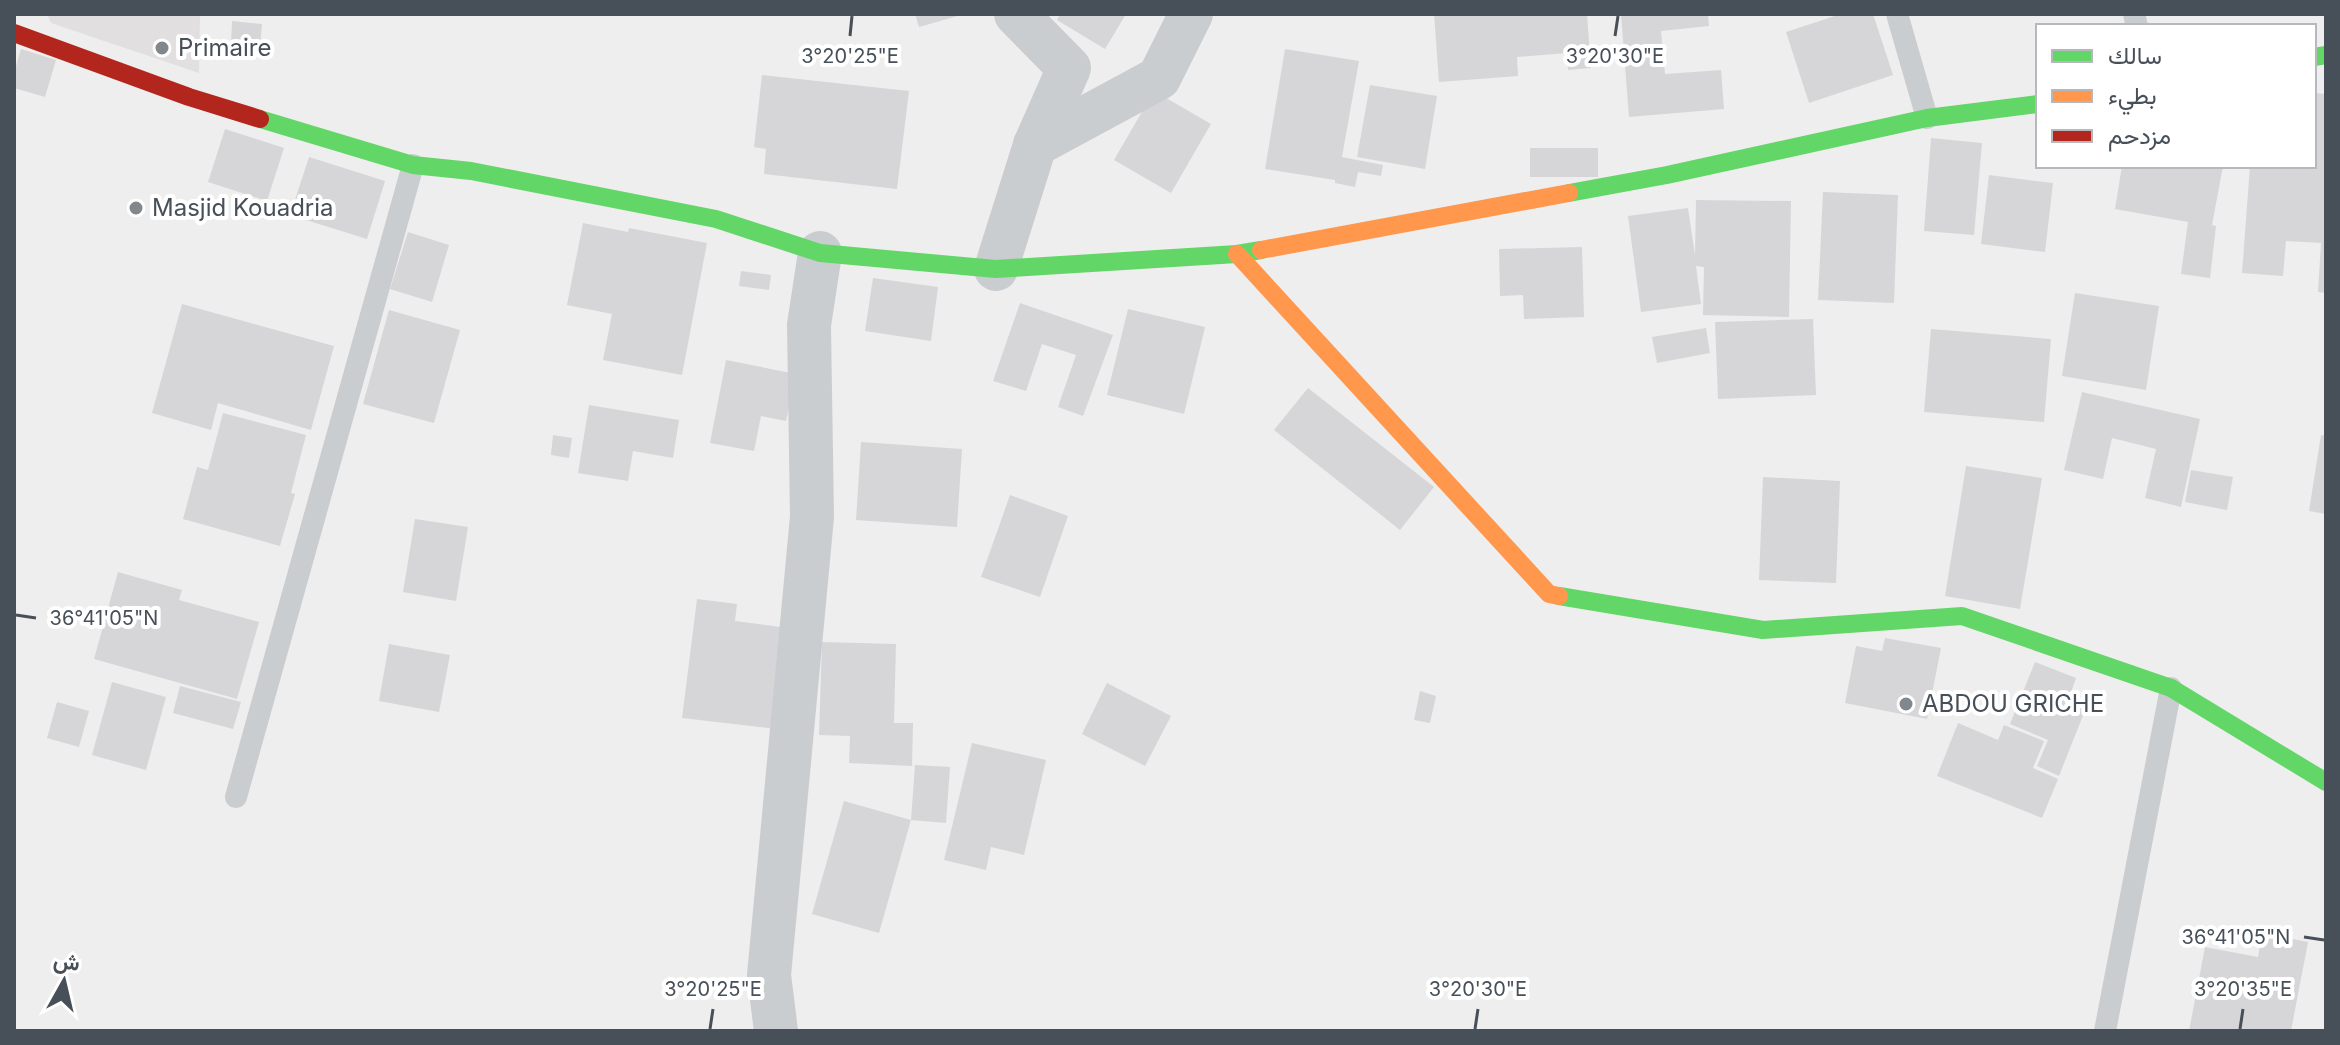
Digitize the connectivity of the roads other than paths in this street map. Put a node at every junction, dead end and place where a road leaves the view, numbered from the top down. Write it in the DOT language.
graph roads {
  1 [pos="1016,14"];
  2 [pos="1191,14"];
  3 [pos="1897,14"];
  4 [pos="14,33"];
  5 [pos="2036,104"];
  6 [pos="1927,118"];
  7 [pos="1035,145"];
  8 [pos="413,165"];
  9 [pos="820,253"];
  10 [pos="1237,254"];
  11 [pos="996,269"];
  12 [pos="2171,688"];
  13 [pos="2326,782"];
  14 [pos="236,797"];
  15 [pos="776,1031"];
  16 [pos="2105,1031"];
  1 -- 7 [label="street"];
  2 -- 7 [label="street"];
  3 -- 6 [label="lane"];
  4 -- 8 [label="street"];
  5 -- 6 [label="street"];
  6 -- 10 [label="street"];
  7 -- 11 [label="street"];
  8 -- 9 [label="street"];
  8 -- 14 [label="lane"];
  9 -- 11 [label="street"];
  9 -- 15 [label="street"];
  10 -- 11 [label="street"];
  10 -- 12 [label="street"];
  12 -- 13 [label="street"];
  12 -- 16 [label="lane"];
}
